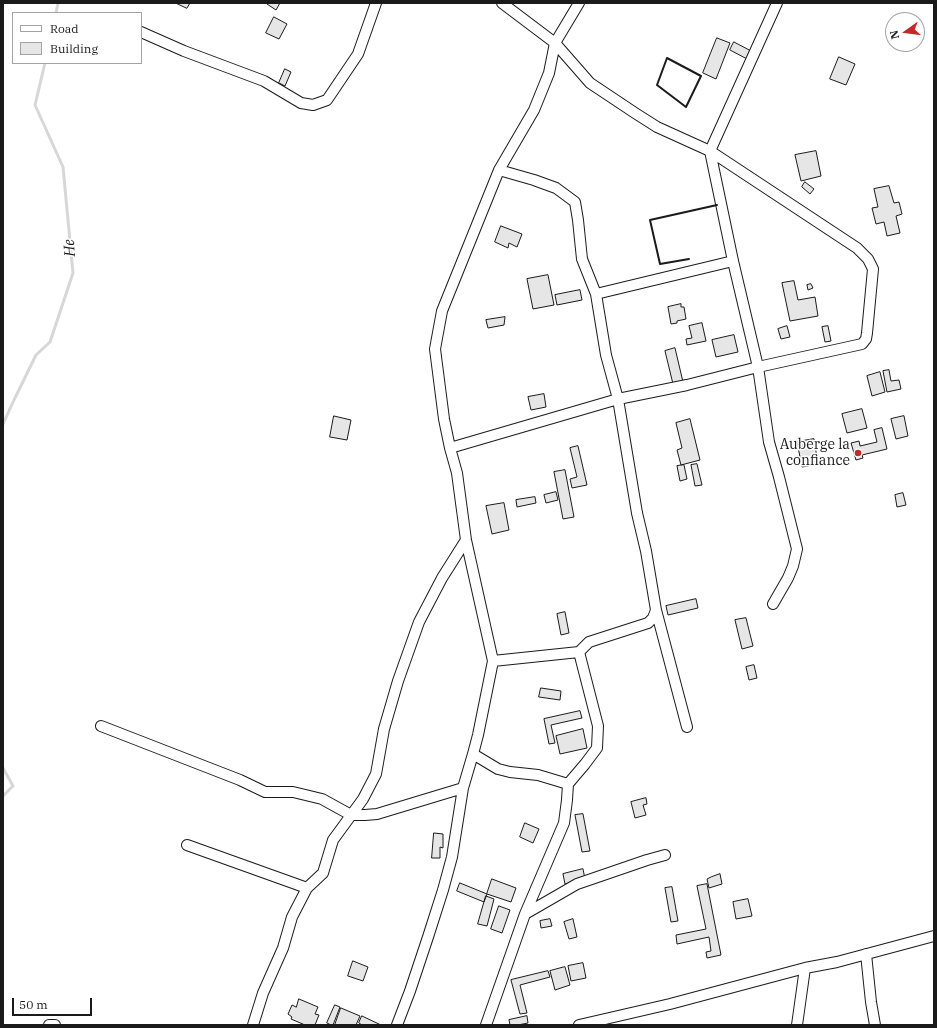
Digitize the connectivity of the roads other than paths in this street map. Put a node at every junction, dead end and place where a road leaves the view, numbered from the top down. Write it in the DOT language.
graph roads {
  1 [pos="376,3"];
  2 [pos="502,3"];
  3 [pos="578,3"];
  4 [pos="777,3"];
  5 [pos="142,32"];
  6 [pos="555,43"];
  7 [pos="710,151"];
  8 [pos="499,170"];
  9 [pos="733,261"];
  10 [pos="596,294"];
  11 [pos="758,367"];
  12 [pos="618,398"];
  13 [pos="450,448"];
  14 [pos="466,540"];
  15 [pos="773,604"];
  16 [pos="656,610"];
  17 [pos="579,652"];
  18 [pos="493,662"];
  19 [pos="101,726"];
  20 [pos="687,727"];
  21 [pos="472,754"];
  22 [pos="568,784"];
  23 [pos="463,788"];
  24 [pos="351,815"];
  25 [pos="187,845"];
  26 [pos="665,855"];
  27 [pos="307,888"];
  28 [pos="525,914"];
  29 [pos="934,936"];
  30 [pos="866,954"];
  31 [pos="805,968"];
  32 [pos="600,1023"];
  33 [pos="49,1025"];
  34 [pos="55,1025"];
  35 [pos="253,1025"];
  36 [pos="397,1025"];
  37 [pos="486,1025"];
  38 [pos="579,1025"];
  39 [pos="797,1025"];
  40 [pos="875,1025"];
  1 -- 5 [label="street"];
  2 -- 6 [label="street"];
  3 -- 6 [label="street"];
  4 -- 7 [label="street"];
  6 -- 7 [label="street"];
  6 -- 8 [label="street"];
  7 -- 9 [label="street"];
  7 -- 11 [label="street"];
  8 -- 10 [label="street"];
  8 -- 13 [label="street"];
  9 -- 10 [label="street"];
  9 -- 11 [label="street"];
  10 -- 12 [label="street"];
  11 -- 12 [label="street"];
  11 -- 15 [label="street"];
  12 -- 13 [label="street"];
  12 -- 16 [label="street"];
  13 -- 14 [label="street"];
  14 -- 18 [label="street"];
  14 -- 24 [label="street"];
  16 -- 17 [label="street"];
  16 -- 20 [label="street"];
  17 -- 18 [label="street"];
  17 -- 22 [label="street"];
  18 -- 21 [label="street"];
  19 -- 24 [label="street"];
  21 -- 22 [label="street"];
  21 -- 23 [label="street"];
  22 -- 28 [label="street"];
  23 -- 24 [label="street"];
  23 -- 36 [label="street"];
  24 -- 27 [label="street"];
  25 -- 27 [label="street"];
  26 -- 28 [label="street"];
  27 -- 35 [label="street"];
  28 -- 37 [label="street"];
  29 -- 30 [label="street"];
  30 -- 31 [label="street"];
  30 -- 40 [label="street"];
  31 -- 32 [label="street"];
  31 -- 39 [label="street"];
  32 -- 38 [label="street"];
  33 -- 34 [label="street"];
}
